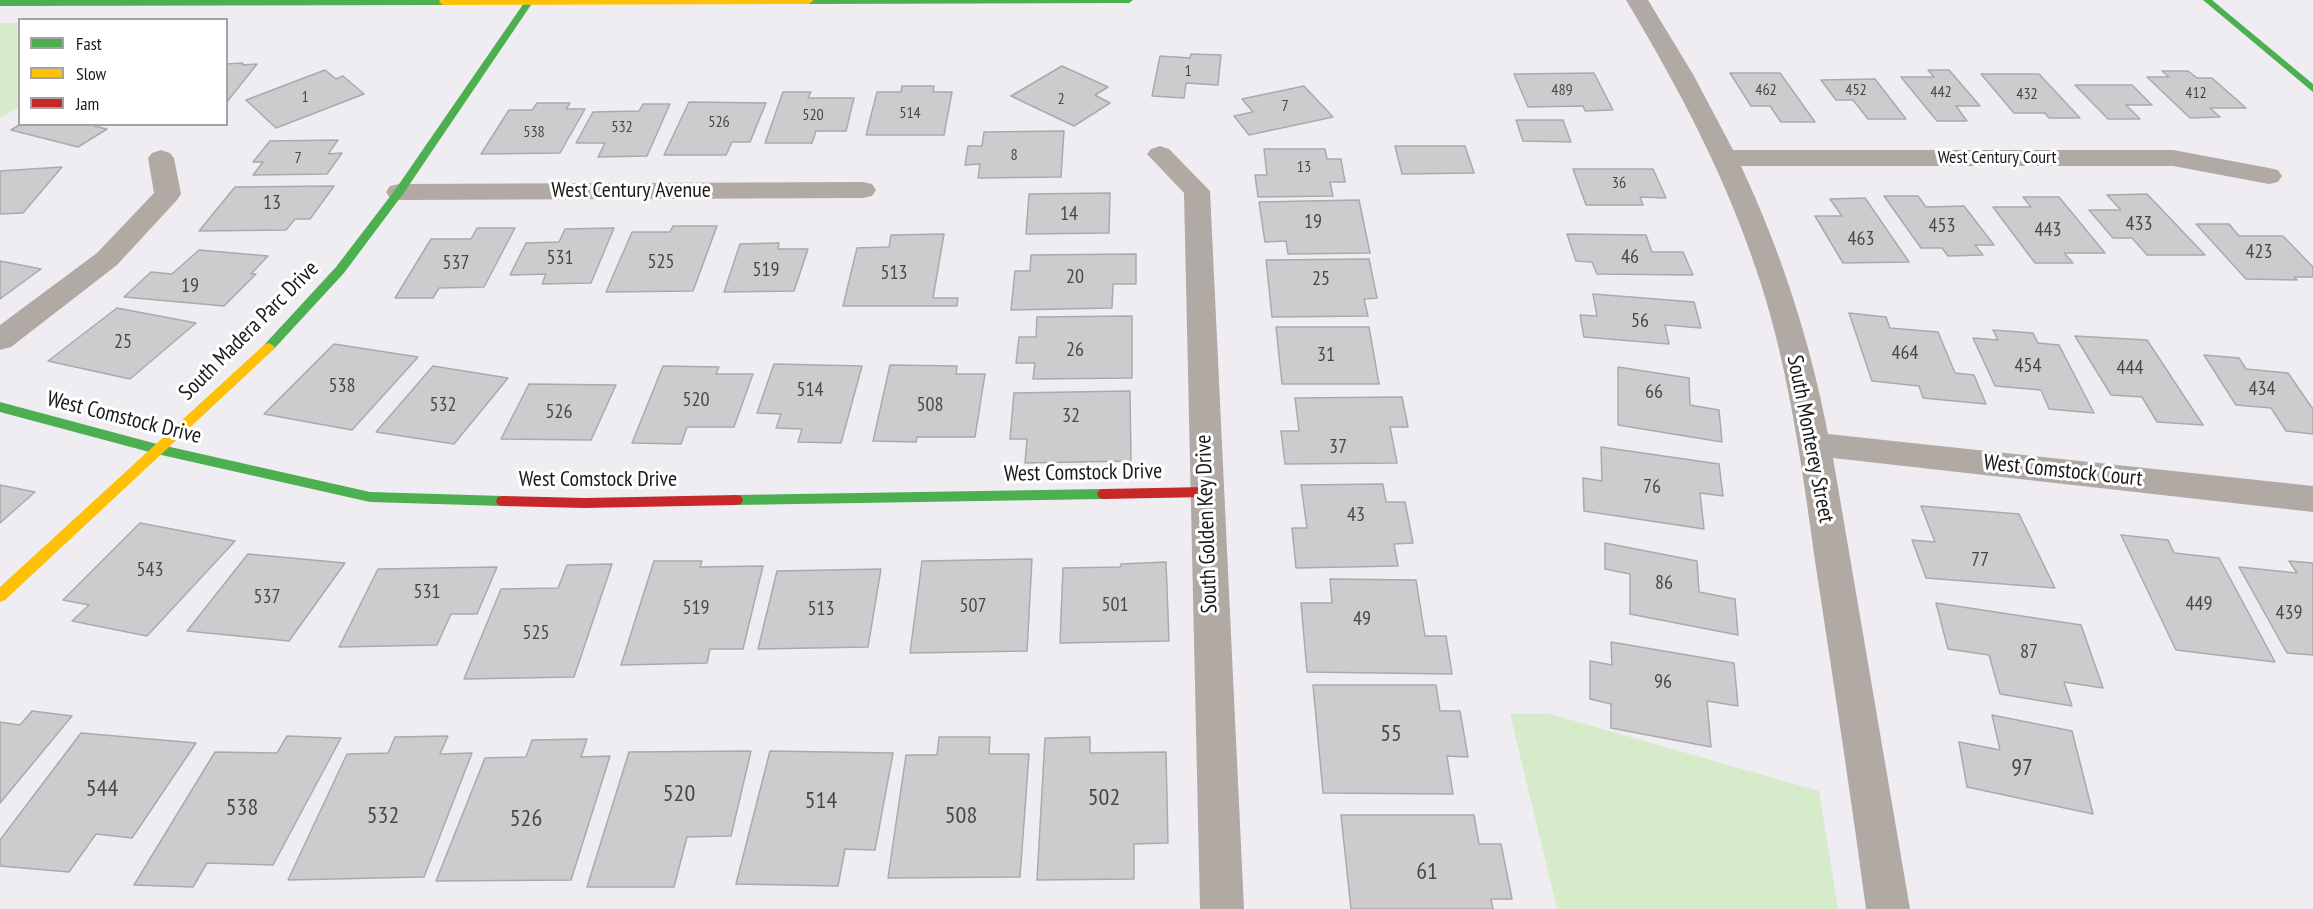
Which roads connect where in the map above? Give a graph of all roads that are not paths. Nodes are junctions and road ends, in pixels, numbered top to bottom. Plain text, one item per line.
1 (1129, 0) edge
2 (1637, 0) edge
3 (2207, 0) edge
4 (529, 2) junction
5 (0, 3) edge
6 (2313, 89) edge
7 (1160, 154) dead end
8 (161, 158) dead end
9 (1724, 158) junction
10 (2269, 176) dead end
11 (863, 190) dead end
12 (399, 192) junction
13 (0, 340) edge
14 (0, 407) edge
15 (1814, 444) junction
16 (157, 449) junction
17 (1206, 492) junction
18 (2313, 499) edge
19 (0, 596) edge
20 (1222, 909) edge
21 (1888, 909) edge

1 - 4 street
2 - 9 street, South Monterey Street
3 - 6 street
4 - 5 street
4 - 12 street, South Madera Parc Drive
7 - 17 street, South Golden Key Drive
8 - 13 street
9 - 10 street, West Century Court
9 - 15 street, South Monterey Street
11 - 12 street, West Century Avenue
12 - 16 street, South Madera Parc Drive
14 - 16 street, West Comstock Drive
15 - 18 street, West Comstock Court
15 - 21 street, South Monterey Street
16 - 17 street, West Comstock Drive
16 - 19 street, South Madera Parc Drive
17 - 20 street, South Golden Key Drive

